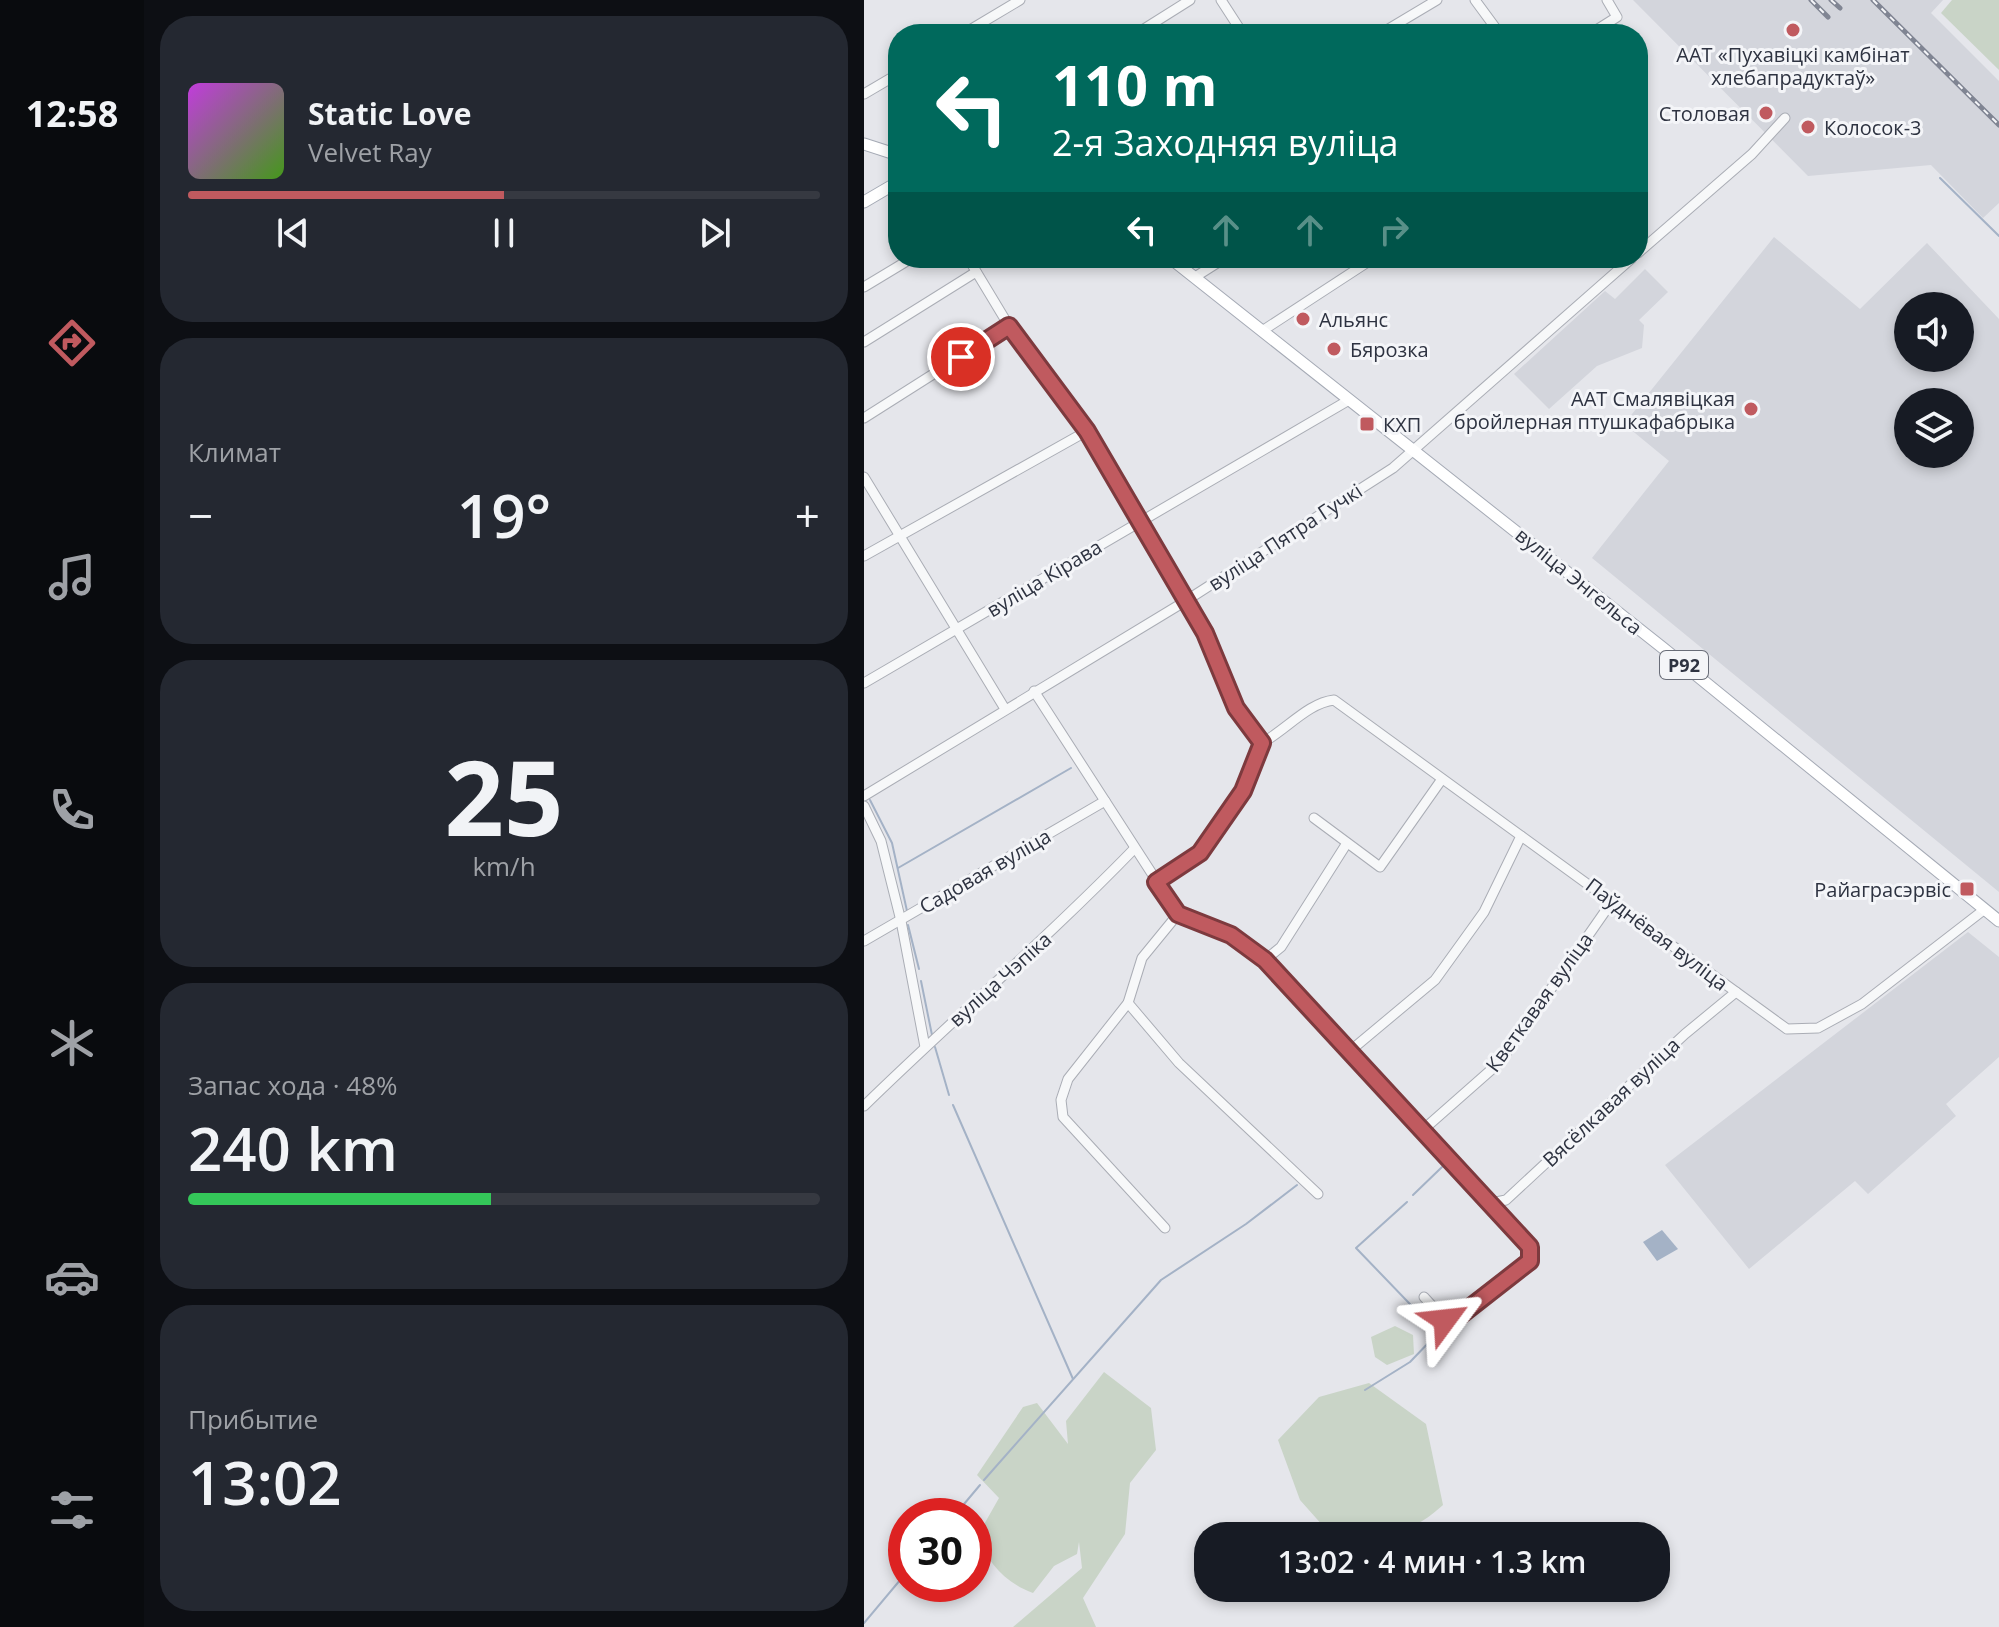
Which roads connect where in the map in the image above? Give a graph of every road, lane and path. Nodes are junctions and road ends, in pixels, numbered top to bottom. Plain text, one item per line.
1 (1020, 0) edge
2 (1190, 0) edge
3 (1221, 0) edge
4 (1437, 0) edge
5 (1475, 0) edge
6 (1607, 0) edge
7 (980, 24) edge
8 (1152, 24) edge
9 (1237, 24) edge
10 (1397, 24) edge
11 (1493, 24) edge
12 (1606, 24) edge
13 (888, 80) edge
14 (864, 94) edge
15 (1785, 118) dead end
16 (864, 144) edge
17 (888, 152) edge
18 (888, 188) edge
19 (864, 202) edge
20 (1648, 244) edge
21 (895, 268) edge
22 (974, 268) edge
23 (1183, 268) edge
24 (1209, 268) edge
25 (1359, 268) edge
26 (1621, 268) edge
27 (976, 272) junction
28 (1195, 277) junction
29 (864, 287) edge
30 (1009, 326) junction
31 (1262, 331) junction
32 (864, 342) edge
33 (1349, 400) junction
34 (864, 418) edge
35 (1087, 431) junction
36 (1415, 452) junction
37 (864, 477) edge
38 (1137, 521) junction
39 (899, 536) junction
40 (864, 556) edge
41 (1184, 602) junction
42 (956, 631) junction
43 (864, 683) edge
44 (1034, 691) junction
45 (1005, 709) junction
46 (1262, 743) junction
47 (1442, 779) junction
48 (864, 796) edge
49 (1105, 801) junction
50 (864, 806) edge
51 (1314, 818) dead end
52 (1521, 836) junction
53 (1347, 843) junction
54 (1134, 849) junction
55 (1156, 882) junction
56 (1613, 900) junction
57 (1985, 909) junction
58 (1178, 914) junction
59 (901, 921) junction
60 (1999, 921) edge
61 (864, 941) edge
62 (1265, 960) junction
63 (1736, 992) junction
64 (1128, 1003) junction
65 (925, 1047) junction
66 (1350, 1051) junction
67 (864, 1106) edge
68 (1424, 1129) junction
69 (1318, 1194) dead end
70 (1484, 1195) junction
71 (1165, 1228) dead end
72 (1424, 1297) dead end

1 - 7 street
2 - 8 street
3 - 9 street
4 - 10 street
5 - 11 street
6 - 12 street
13 - 14 street
15 - 20 street
16 - 17 main road
18 - 19 main road
21 - 29 street
22 - 27 street
23 - 28 main road, вуліца Энгельса / Р92
24 - 28 street
25 - 31 street
26 - 36 street, вуліца Пятра Гучкі
27 - 30 street
27 - 32 street
28 - 31 main road, вуліца Энгельса / Р92
30 - 34 street
30 - 35 street
31 - 33 main road, вуліца Энгельса / Р92
33 - 36 main road, вуліца Энгельса / Р92
33 - 38 street, вуліца Кірава
35 - 38 street
35 - 39 street
36 - 41 street, вуліца Пятра Гучкі
36 - 57 main road, вуліца Энгельса / Р92
37 - 39 street
38 - 41 street
38 - 42 street, вуліца Кірава
39 - 40 street
39 - 42 street
41 - 44 street, вуліца Пятра Гучкі
41 - 46 street
42 - 43 street, вуліца Кірава
42 - 45 street
44 - 45 street, вуліца Пятра Гучкі
44 - 49 street
45 - 48 street, вуліца Пятра Гучкі
46 - 47 street, Паўднёвая вуліца
46 - 55 street
47 - 52 street, Паўднёвая вуліца
47 - 53 street
49 - 54 street
49 - 59 street, Садовая вуліца
50 - 59 street
51 - 53 street
52 - 56 street, Паўднёвая вуліца
52 - 66 street
53 - 62 street
54 - 55 street
54 - 65 street, вуліца Чэпіка
55 - 58 street
56 - 63 street, Паўднёвая вуліца
56 - 68 street, Кветкавая вуліца
57 - 60 main road, Р92
57 - 63 street, Паўднёвая вуліца
58 - 62 street
58 - 64 street
59 - 61 street, Садовая вуліца
59 - 65 street
62 - 66 street
63 - 70 street, Вясёлкавая вуліца
64 - 69 street
64 - 71 street
65 - 67 street, вуліца Чэпіка
66 - 68 street
68 - 70 street
70 - 72 street

